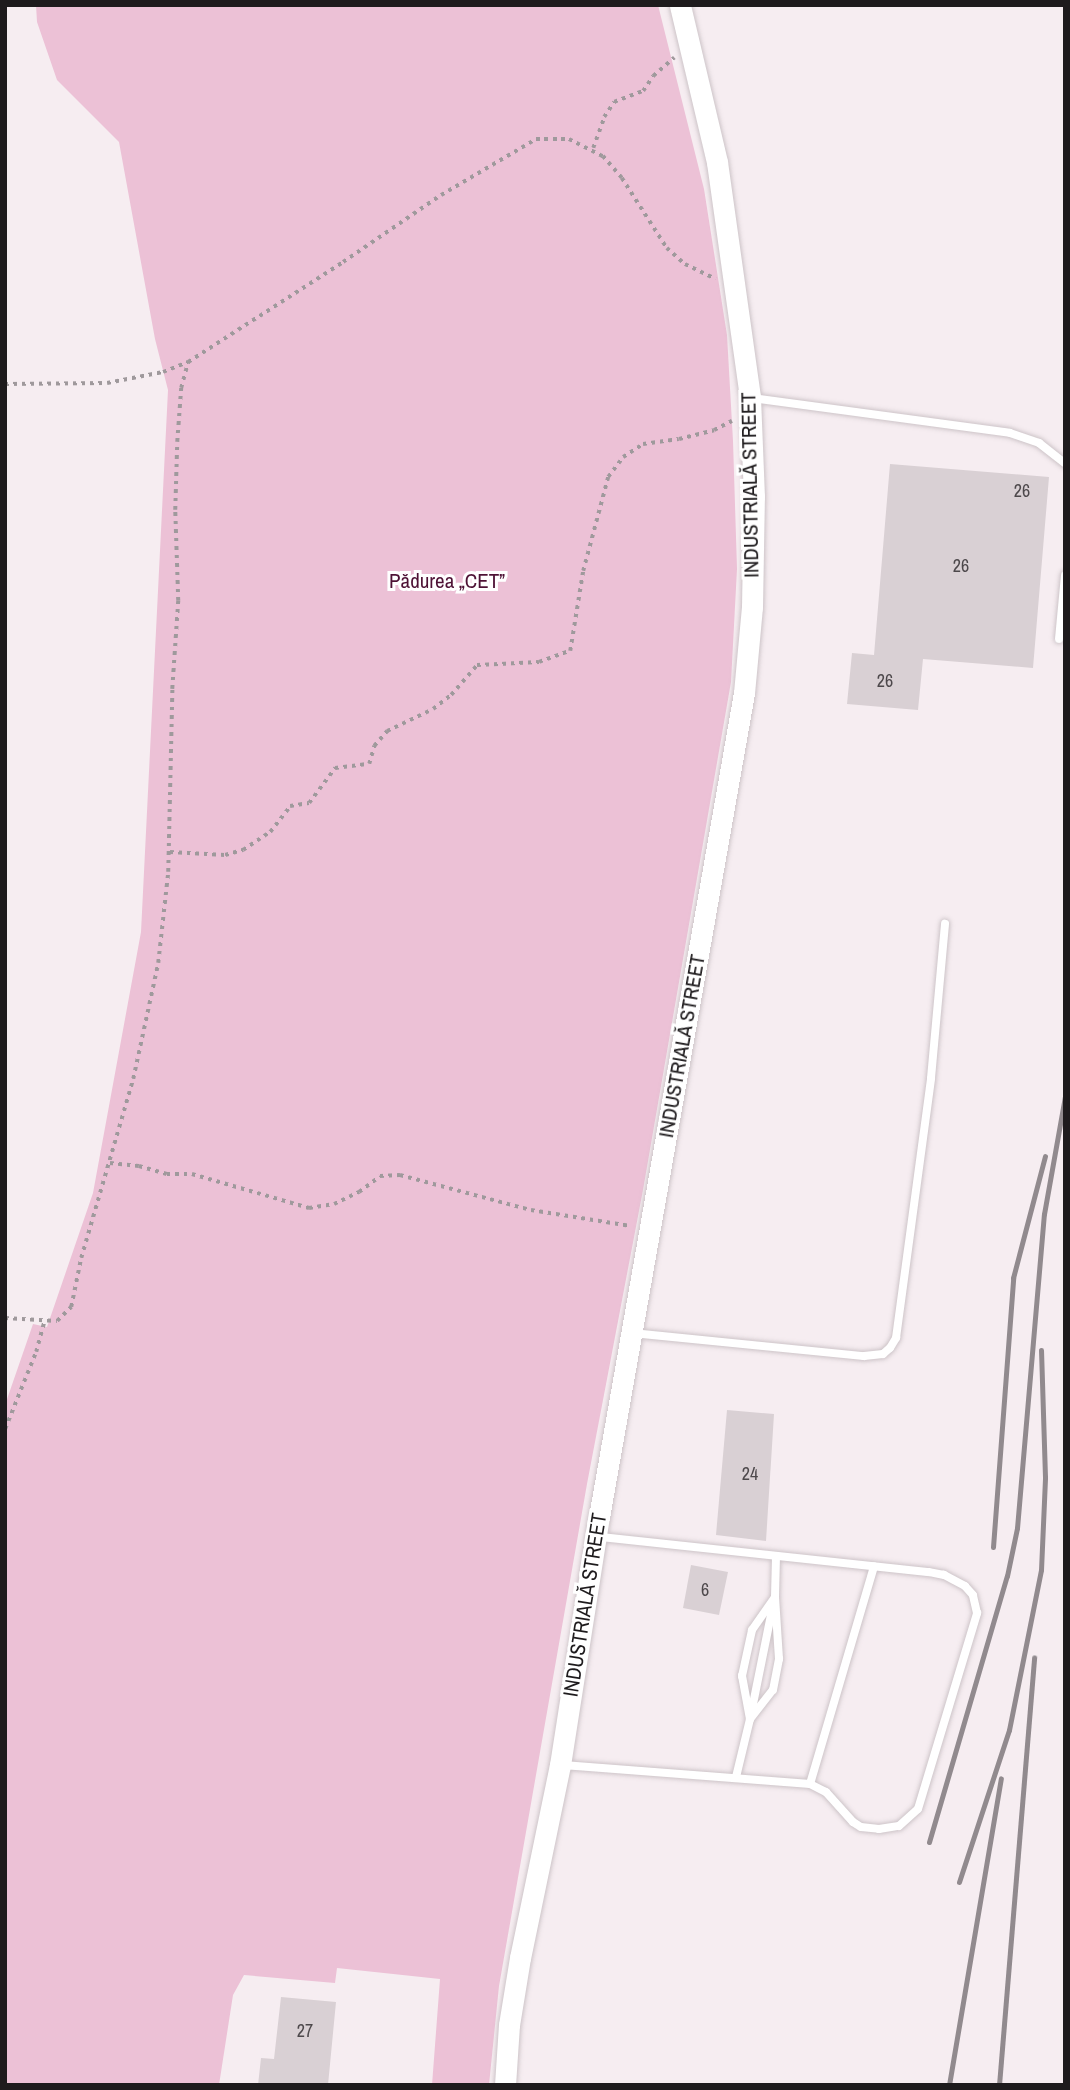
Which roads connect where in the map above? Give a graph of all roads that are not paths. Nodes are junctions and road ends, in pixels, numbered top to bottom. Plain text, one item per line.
1 (680, 5) edge
2 (750, 405) junction
3 (1065, 463) edge
4 (1065, 575) edge
5 (1059, 639) dead end
6 (945, 924) dead end
7 (632, 1333) junction
8 (596, 1536) junction
9 (776, 1556) junction
10 (874, 1566) junction
11 (775, 1597) junction
12 (750, 1719) junction
13 (560, 1765) junction
14 (736, 1777) junction
15 (810, 1784) junction
16 (505, 2085) edge

1 - 2 street, INDUSTRIALĂ STREET
2 - 3 lane
2 - 7 street, INDUSTRIALĂ STREET
4 - 5 lane
6 - 7 lane
7 - 8 street, INDUSTRIALĂ STREET
8 - 9 lane
8 - 13 street, INDUSTRIALĂ STREET
9 - 10 lane
9 - 11 lane
10 - 15 lane
10 - 15 lane
11 - 12 lane
11 - 12 lane
11 - 12 lane
12 - 14 lane
13 - 14 lane
13 - 16 street, INDUSTRIALĂ STREET
14 - 15 lane

